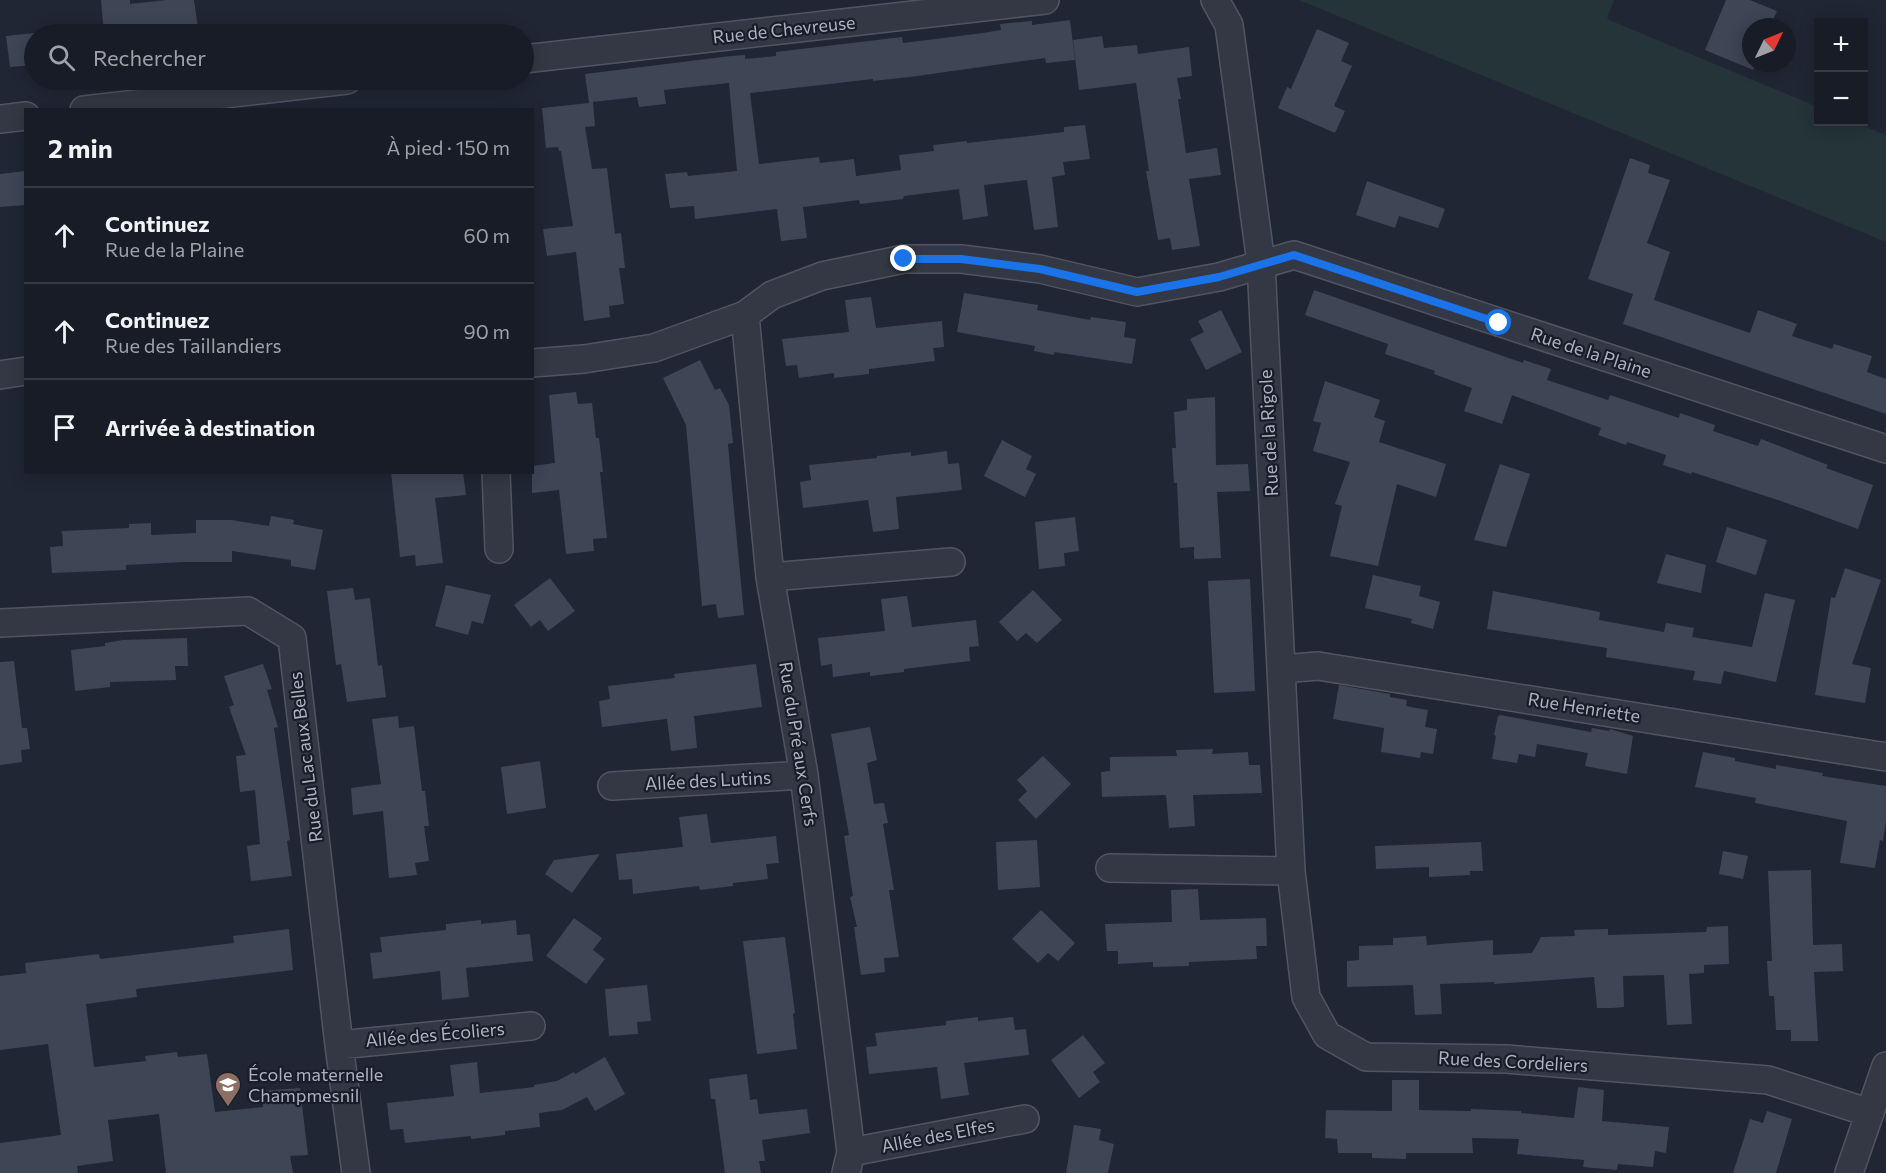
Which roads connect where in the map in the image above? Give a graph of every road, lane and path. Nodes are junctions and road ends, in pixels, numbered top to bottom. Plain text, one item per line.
1 (1045, 0) edge
2 (1215, 0) edge
3 (534, 58) edge
4 (259, 90) edge
5 (102, 108) edge
6 (24, 116) edge
7 (0, 119) edge
8 (1261, 264) junction
9 (745, 315) junction
10 (534, 363) edge
11 (24, 371) edge
12 (0, 375) edge
13 (1886, 449) edge
14 (496, 474) edge
15 (499, 549) dead end
16 (951, 562) dead end
17 (770, 577) junction
18 (0, 623) edge
19 (1281, 669) junction
20 (1886, 757) edge
21 (804, 775) junction
22 (612, 786) dead end
23 (1110, 868) dead end
24 (1291, 871) junction
25 (531, 1026) dead end
26 (339, 1045) junction
27 (1886, 1066) edge
28 (1870, 1113) junction
29 (1025, 1119) dead end
30 (849, 1163) edge
31 (357, 1173) edge
32 (1849, 1173) edge

1 - 3 street, Rue de Chevreuse
2 - 8 street, Rue de la Rigole
4 - 5 street
6 - 7 street
8 - 9 street, Rue de la Plaine
8 - 13 street, Rue de la Plaine
8 - 19 street, Rue de la Rigole
9 - 10 street, Rue de la Plaine
9 - 17 street, Rue du Pré aux Cerfs
11 - 12 street
14 - 15 street
16 - 17 street
17 - 21 street, Rue du Pré aux Cerfs
18 - 26 street, Rue du Lac aux Belles
19 - 20 street, Rue Henriette
19 - 24 street, Rue de la Rigole
21 - 22 street, Allée des Lutins
21 - 30 street, Rue du Pré aux Cerfs
23 - 24 street
24 - 28 street, Rue des Cordeliers
25 - 26 street, Allée des Écoliers
26 - 31 street, Rue du Lac aux Belles
27 - 28 street
28 - 32 street
29 - 30 street, Allée des Elfes

